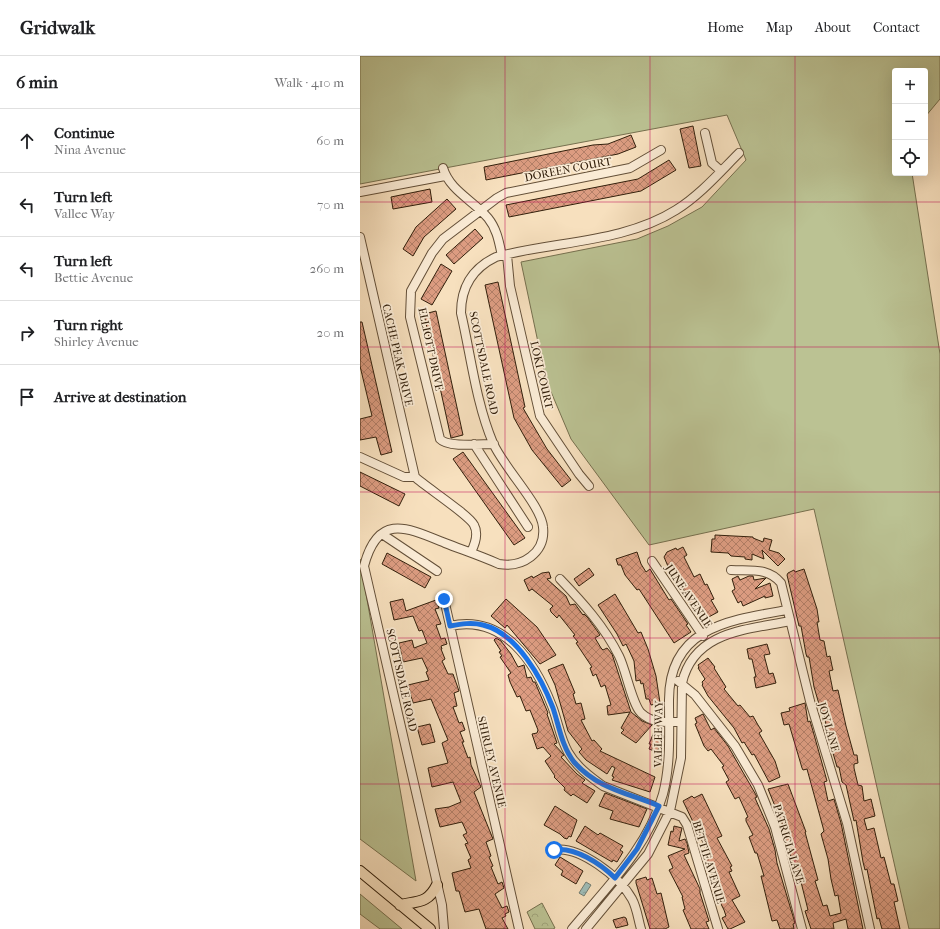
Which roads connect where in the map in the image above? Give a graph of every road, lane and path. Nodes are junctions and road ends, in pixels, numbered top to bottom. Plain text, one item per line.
1 (705, 133) dead end
2 (661, 150) dead end
3 (739, 153) dead end
4 (443, 168) dead end
5 (721, 171) junction
6 (445, 176) junction
7 (360, 192) edge
8 (481, 211) junction
9 (360, 237) edge
10 (505, 255) junction
11 (474, 444) junction
12 (494, 444) junction
13 (360, 457) edge
14 (414, 477) junction
15 (589, 486) dead end
16 (528, 527) dead end
17 (382, 534) junction
18 (471, 552) junction
19 (652, 561) dead end
20 (731, 570) dead end
21 (436, 571) dead end
22 (560, 579) dead end
23 (444, 599) dead end
24 (787, 610) junction
25 (790, 621) junction
26 (450, 626) junction
27 (701, 633) junction
28 (708, 643) junction
29 (672, 677) junction
30 (682, 683) junction
31 (669, 722) junction
32 (681, 722) junction
33 (659, 806) junction
34 (670, 811) junction
35 (554, 850) dead end
36 (360, 871) edge
37 (615, 878) junction
38 (437, 885) junction
39 (622, 886) junction
40 (400, 905) junction
41 (430, 929) edge
42 (444, 929) edge
43 (519, 929) edge
44 (572, 929) edge
45 (586, 929) edge
46 (641, 929) edge
47 (718, 929) edge
48 (802, 929) edge
49 (870, 929) edge

1 - 5 street
2 - 8 street, DOREEN COURT
3 - 5 street, SCOTTSDALE ROAD
4 - 6 street
5 - 10 street, SCOTTSDALE ROAD
6 - 7 street
6 - 8 street, LOKI COURT
8 - 10 street, LOKI COURT
8 - 11 street, ELLIOTT DRIVE
9 - 14 street, CACHE PEAK DRIVE
10 - 12 street, SCOTTSDALE ROAD
10 - 15 street, LOKI COURT
11 - 12 street, ELLIOTT DRIVE
11 - 16 street
12 - 18 street, SCOTTSDALE ROAD
13 - 14 street
14 - 18 street
17 - 18 street, SCOTTSDALE ROAD
17 - 21 street
17 - 38 street, SCOTTSDALE ROAD
19 - 27 street, JUNE AVENUE
20 - 24 street, JOY LANE
22 - 31 street
23 - 26 street, SHIRLEY AVENUE
24 - 25 street, JOY LANE
24 - 27 street, VALLEE WAY
25 - 28 street, VALLEE WAY
25 - 49 street, JOY LANE
26 - 33 street, BETTIE AVENUE
26 - 43 street, SHIRLEY AVENUE
27 - 28 street, JUNE AVENUE
27 - 29 street, VALLEE WAY
28 - 30 street, VALLEE WAY
29 - 30 street, PATRICIA LANE
29 - 31 street, VALLEE WAY
30 - 32 street, VALLEE WAY
30 - 48 street, PATRICIA LANE
31 - 32 street
31 - 33 street, VALLEE WAY
32 - 34 street, VALLEE WAY
33 - 34 street, BETTIE AVENUE
33 - 37 street, VALLEE WAY
34 - 39 street, VALLEE WAY
34 - 47 street, BETTIE AVENUE
35 - 37 street
36 - 40 main road
37 - 39 street
37 - 44 street, VALLEE WAY
38 - 40 main road
38 - 42 street, SCOTTSDALE ROAD
39 - 45 street, VALLEE WAY
39 - 46 street
40 - 41 main road

